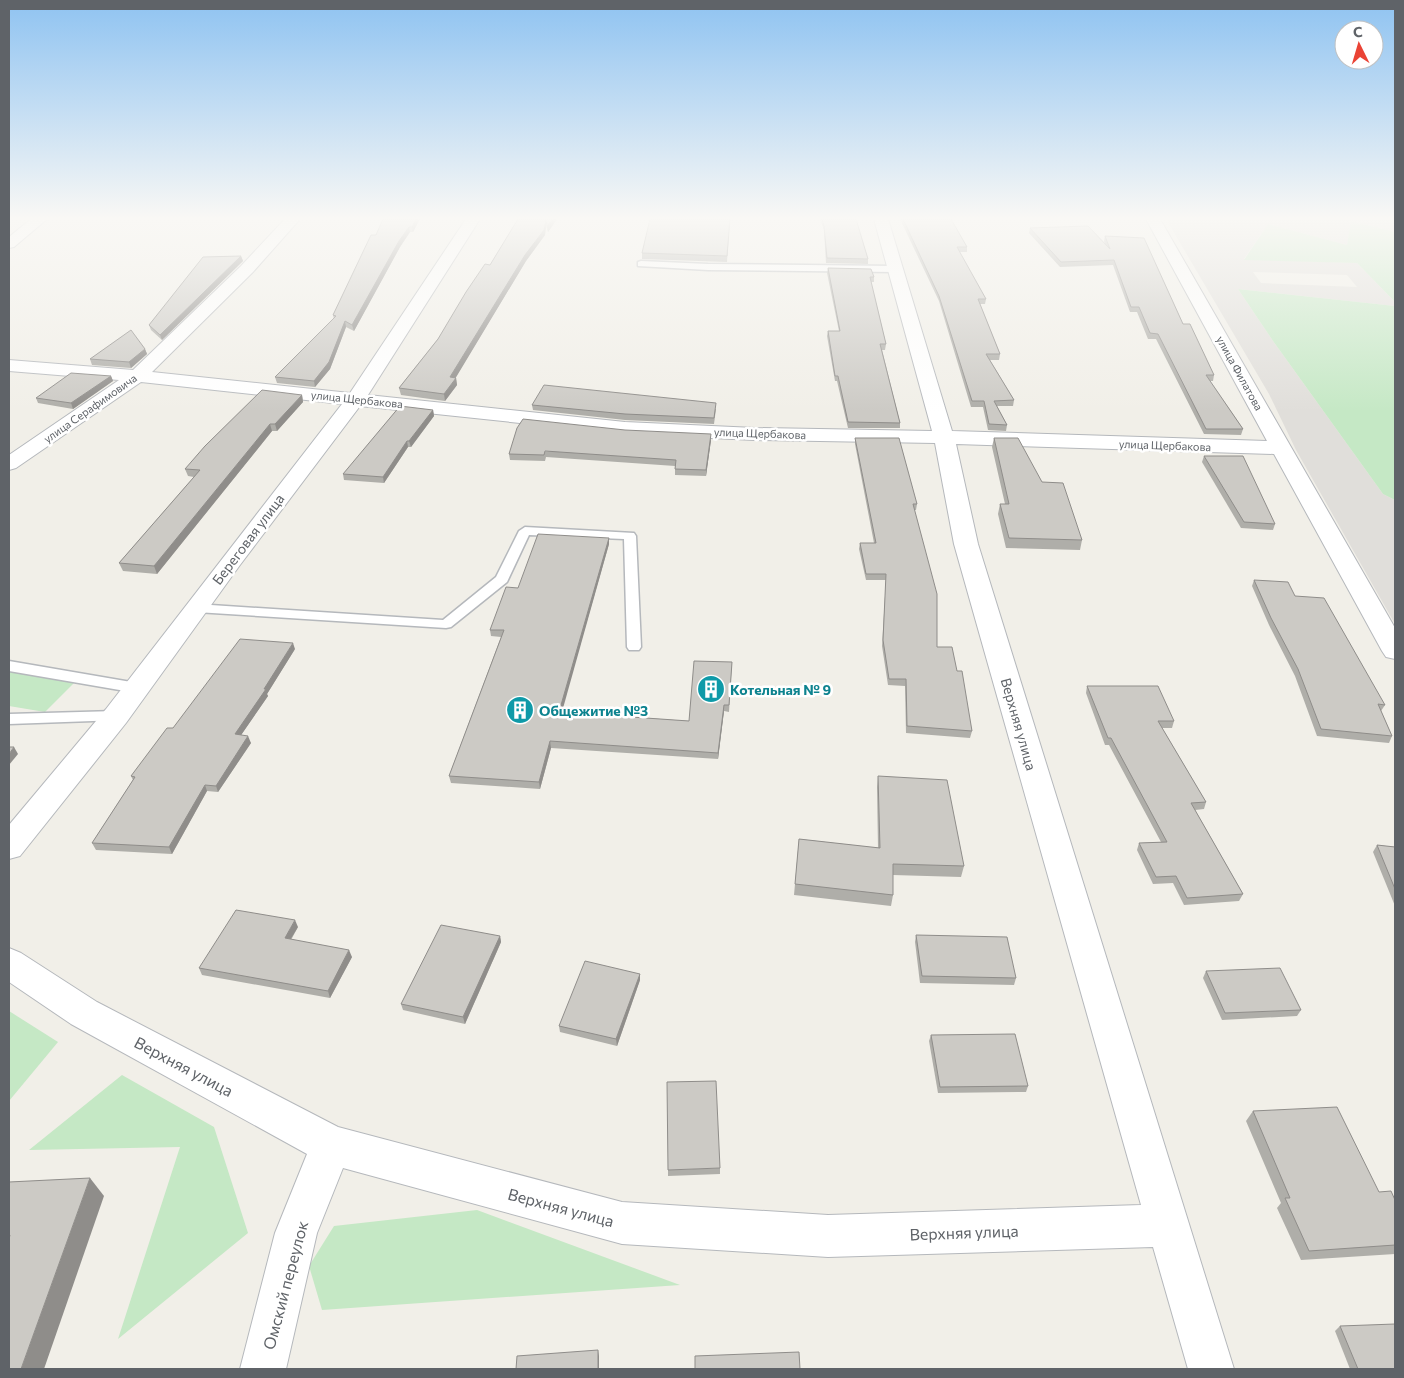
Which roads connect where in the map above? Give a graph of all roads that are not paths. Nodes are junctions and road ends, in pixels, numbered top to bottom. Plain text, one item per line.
1 (232, 283) edge
2 (431, 283) edge
3 (899, 283) edge
4 (1189, 283) edge
5 (9, 365) edge
6 (137, 376) junction
7 (356, 398) junction
8 (944, 437) junction
9 (1282, 448) junction
10 (9, 464) edge
11 (196, 608) junction
12 (634, 647) dead end
13 (1395, 651) edge
14 (9, 666) edge
15 (137, 688) junction
16 (116, 716) junction
17 (9, 719) edge
18 (9, 847) edge
19 (9, 963) edge
20 (331, 1145) junction
21 (1168, 1225) junction
22 (263, 1369) edge
23 (1212, 1369) edge

1 - 6 street, улица Серафимовича
2 - 7 street, Береговая улица
3 - 8 street, Верхняя улица
4 - 9 street, улица Филатова
5 - 6 street, улица Щербакова
6 - 7 street, улица Щербакова
6 - 10 street, улица Серафимовича
7 - 8 street, улица Щербакова
7 - 11 street, Береговая улица
8 - 9 street, улица Щербакова
8 - 21 street, Верхняя улица
9 - 13 street
11 - 12 lane
11 - 15 street, Береговая улица
14 - 15 lane
15 - 16 street, Береговая улица
16 - 17 lane
16 - 18 street, Береговая улица
19 - 20 street, Верхняя улица
20 - 21 street, Верхняя улица
20 - 22 street, Омский переулок
21 - 23 street, Верхняя улица

